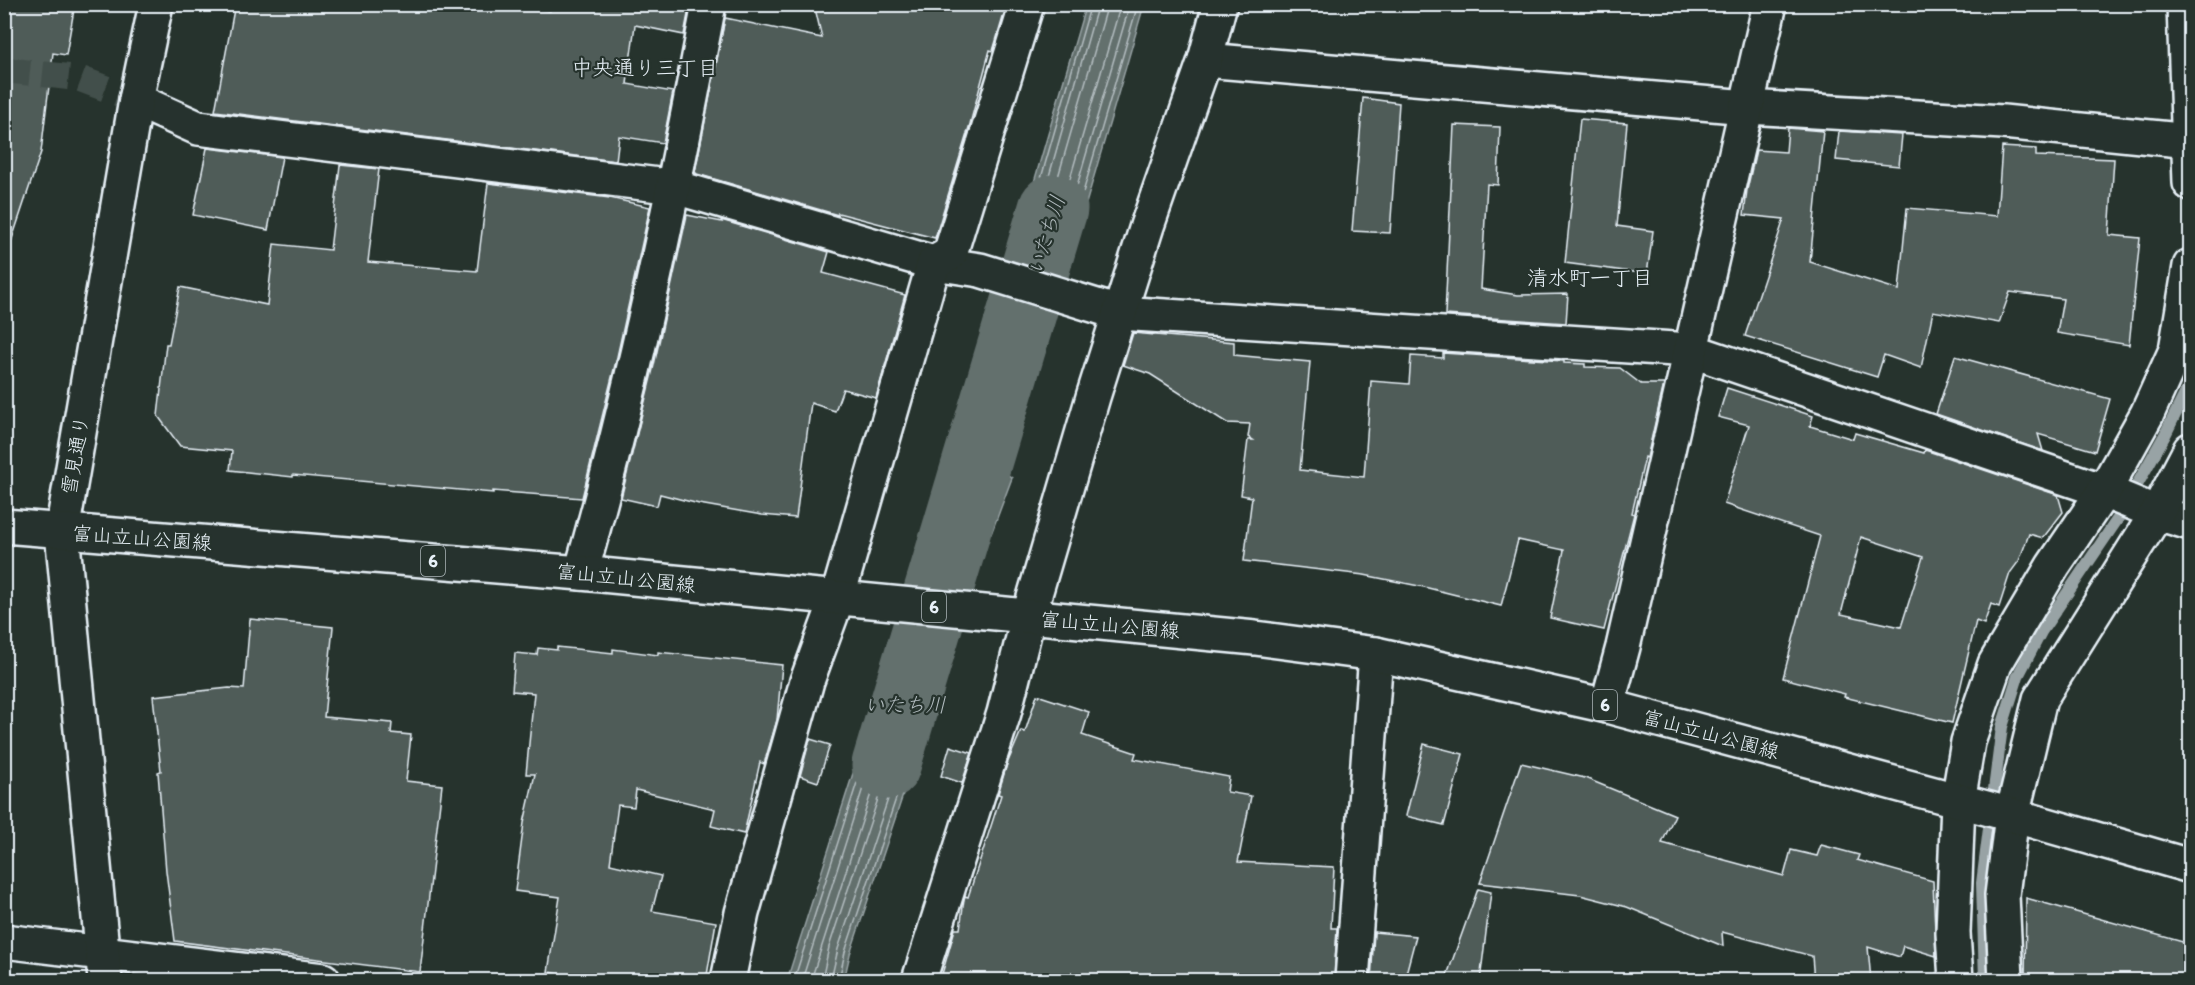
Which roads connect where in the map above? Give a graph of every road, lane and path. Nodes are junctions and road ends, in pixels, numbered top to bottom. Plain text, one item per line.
1 (156, 4) edge
2 (709, 4) edge
3 (1027, 4) edge
4 (1220, 4) edge
5 (1770, 4) edge
6 (2184, 4) edge
7 (1205, 60) junction
8 (136, 100) junction
9 (1747, 107) junction
10 (2189, 141) edge
11 (2190, 183) edge
12 (675, 187) junction
13 (934, 263) junction
14 (2190, 266) edge
15 (1110, 311) junction
16 (1690, 350) junction
17 (2183, 351) edge
18 (2190, 450) edge
19 (2104, 491) junction
20 (2157, 513) junction
21 (2190, 523) edge
22 (4, 526) edge
23 (62, 532) junction
24 (581, 573) junction
25 (849, 599) junction
26 (1017, 616) junction
27 (1376, 654) junction
28 (1607, 706) junction
29 (1959, 801) junction
30 (2012, 815) junction
31 (2190, 866) edge
32 (4, 941) edge
33 (104, 967) edge
34 (323, 981) edge
35 (728, 981) edge
36 (920, 981) edge
37 (1352, 981) edge
38 (1956, 981) edge
39 (2006, 981) edge

1 - 8 street, 雪見通り
2 - 12 street
3 - 13 street
4 - 7 street
5 - 9 street
6 - 10 street
7 - 9 street
7 - 15 street
8 - 12 street
8 - 23 street, 雪見通り
9 - 10 street
9 - 16 street
10 - 11 street
12 - 13 street
12 - 24 street
13 - 15 street
13 - 25 street
14 - 17 street
15 - 16 street
15 - 26 street
16 - 19 street
16 - 28 street
17 - 19 street
18 - 20 street
19 - 20 street
19 - 29 street
20 - 21 street
20 - 30 street
22 - 23 street, 富山立山公園線 / 6
23 - 24 street, 富山立山公園線 / 6
23 - 33 street, 雪見通り
24 - 25 street, 富山立山公園線 / 6
25 - 26 street, 富山立山公園線 / 6
25 - 35 street
26 - 27 street, 富山立山公園線 / 6
26 - 36 street
27 - 28 street, 富山立山公園線 / 6
27 - 37 street
28 - 29 street, 富山立山公園線 / 6
29 - 30 street, 富山立山公園線 / 6
29 - 38 street
30 - 31 street, 富山立山公園線 / 6
30 - 39 street
32 - 33 street
33 - 34 street

